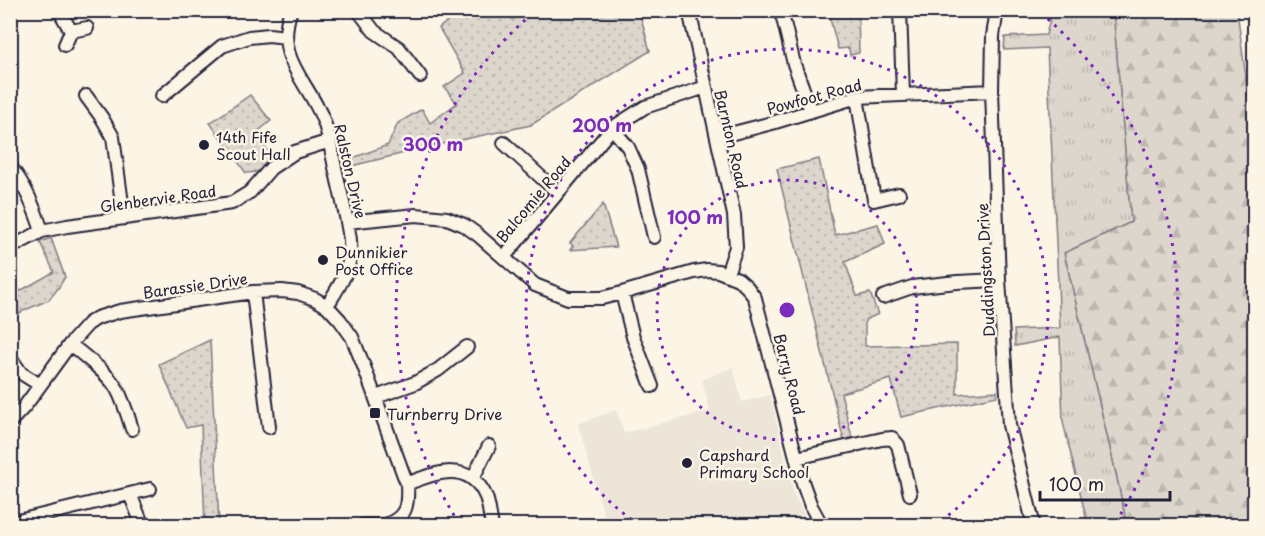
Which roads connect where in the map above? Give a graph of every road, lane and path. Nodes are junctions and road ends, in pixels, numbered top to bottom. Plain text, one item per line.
1 (59, 10) edge
2 (291, 10) edge
3 (358, 10) edge
4 (689, 10) edge
5 (781, 10) edge
6 (900, 10) edge
7 (997, 10) edge
8 (87, 28) dead end
9 (71, 31) junction
10 (286, 37) junction
11 (65, 45) dead end
12 (420, 76) dead end
13 (706, 87) junction
14 (992, 91) junction
15 (903, 94) junction
16 (86, 96) dead end
17 (162, 96) dead end
18 (857, 97) junction
19 (811, 111) junction
20 (612, 128) junction
21 (718, 137) junction
22 (330, 141) junction
23 (504, 143) dead end
24 (10, 166) edge
25 (557, 192) junction
26 (899, 194) dead end
27 (124, 218) junction
28 (347, 222) junction
29 (42, 231) junction
30 (654, 237) dead end
31 (10, 248) edge
32 (504, 257) junction
33 (727, 274) junction
34 (999, 280) junction
35 (253, 292) junction
36 (622, 293) junction
37 (883, 297) dead end
38 (327, 306) junction
39 (70, 344) junction
40 (467, 347) dead end
41 (10, 357) edge
42 (40, 385) junction
43 (652, 386) dead end
44 (376, 397) junction
45 (10, 422) edge
46 (269, 427) dead end
47 (132, 429) dead end
48 (489, 446) dead end
49 (796, 458) junction
50 (473, 478) junction
51 (407, 484) junction
52 (150, 489) dead end
53 (130, 494) junction
54 (910, 494) dead end
55 (10, 524) edge
56 (142, 525) edge
57 (362, 525) edge
58 (492, 525) edge
59 (822, 525) edge
60 (1034, 525) edge

1 - 9 street
2 - 10 street, Ralston Drive
3 - 12 street
4 - 13 street, Barnton Road
5 - 19 street
6 - 15 street
7 - 14 street, Duddingston Drive
8 - 9 street
9 - 11 street
10 - 17 street
10 - 22 street, Ralston Drive
13 - 20 street, Balcomie Road
13 - 21 street, Barnton Road
14 - 15 street, Powfoot Road
14 - 34 street, Duddingston Drive
15 - 18 street, Powfoot Road
16 - 27 street
18 - 19 street, Powfoot Road
18 - 26 street
19 - 21 street, Powfoot Road
20 - 25 street, Balcomie Road
20 - 30 street
21 - 33 street, Barnton Road
22 - 27 street, Glenbervie Road
22 - 28 street, Ralston Drive
23 - 25 street
24 - 29 street
25 - 32 street, Balcomie Road
27 - 29 street, Glenbervie Road
28 - 32 street
28 - 38 street, Ralston Drive
29 - 31 street, Glenbervie Road
32 - 36 street
33 - 36 street
33 - 49 street, Barry Road
34 - 37 street
34 - 60 street, Duddingston Drive
35 - 38 street, Barassie Drive
35 - 39 street, Barassie Drive
35 - 46 street
36 - 43 street
38 - 44 street, Barassie Drive
39 - 42 street, Barassie Drive
39 - 47 street
40 - 44 street
41 - 42 street
42 - 45 street, Barassie Drive
44 - 51 street
48 - 50 street
49 - 54 street
49 - 59 street, Barry Road
50 - 51 street
50 - 58 street
51 - 57 street
52 - 53 street
53 - 55 street
53 - 56 street

